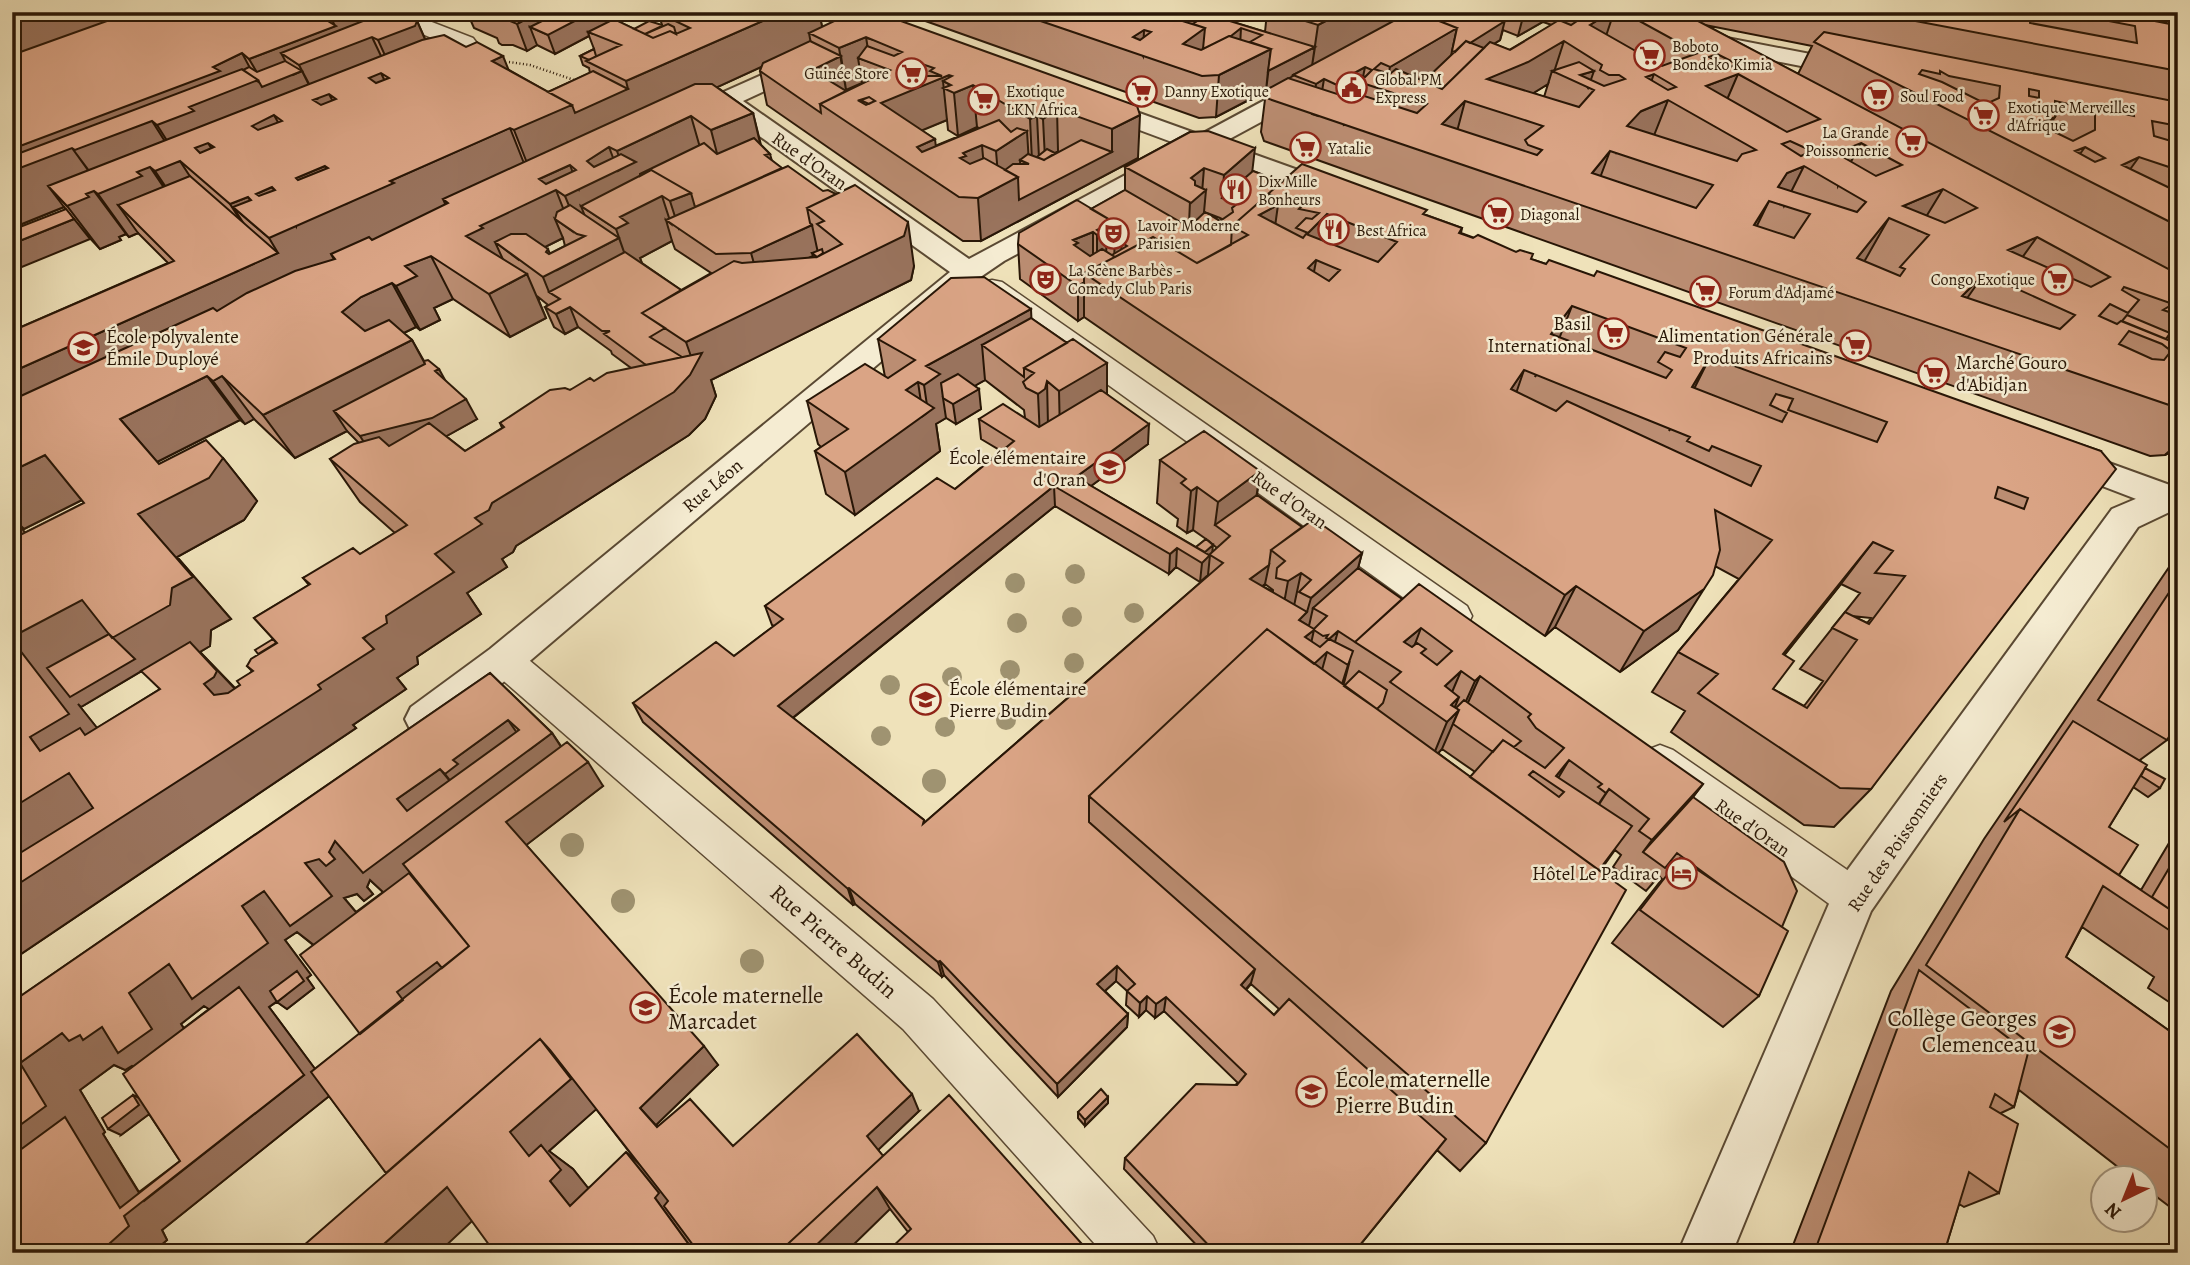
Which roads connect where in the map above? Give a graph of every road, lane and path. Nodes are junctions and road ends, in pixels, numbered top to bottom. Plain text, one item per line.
1 (387, 12) edge
2 (840, 12) edge
3 (879, 27) junction
4 (921, 41) edge
5 (470, 55) junction
6 (1332, 73) edge
7 (1738, 73) edge
8 (1885, 76) edge
9 (580, 82) edge
10 (413, 84) edge
11 (1061, 93) edge
12 (726, 100) junction
13 (664, 128) edge
14 (1200, 144) junction
15 (1369, 206) edge
16 (969, 272) junction
17 (2039, 450) edge
18 (2175, 497) edge
19 (1479, 633) edge
20 (504, 660) junction
21 (400, 737) edge
22 (1639, 746) edge
23 (1854, 898) junction
24 (1136, 1253) edge
25 (1704, 1253) edge

1 - 5 street
2 - 3 street
3 - 4 street
3 - 12 street
5 - 9 path
5 - 10 street
6 - 14 street, Rue Léon
7 - 8 street
11 - 14 street
12 - 13 street
12 - 16 street, Rue d'Oran
14 - 15 street
14 - 16 street, Rue Léon
16 - 19 street, Rue d'Oran
16 - 20 street, Rue Léon
17 - 18 street
18 - 23 street, Rue des Poissonniers
20 - 21 street, Rue Léon
20 - 24 street, Rue Pierre Budin
22 - 23 street, Rue d'Oran
23 - 25 street, Rue des Poissonniers

